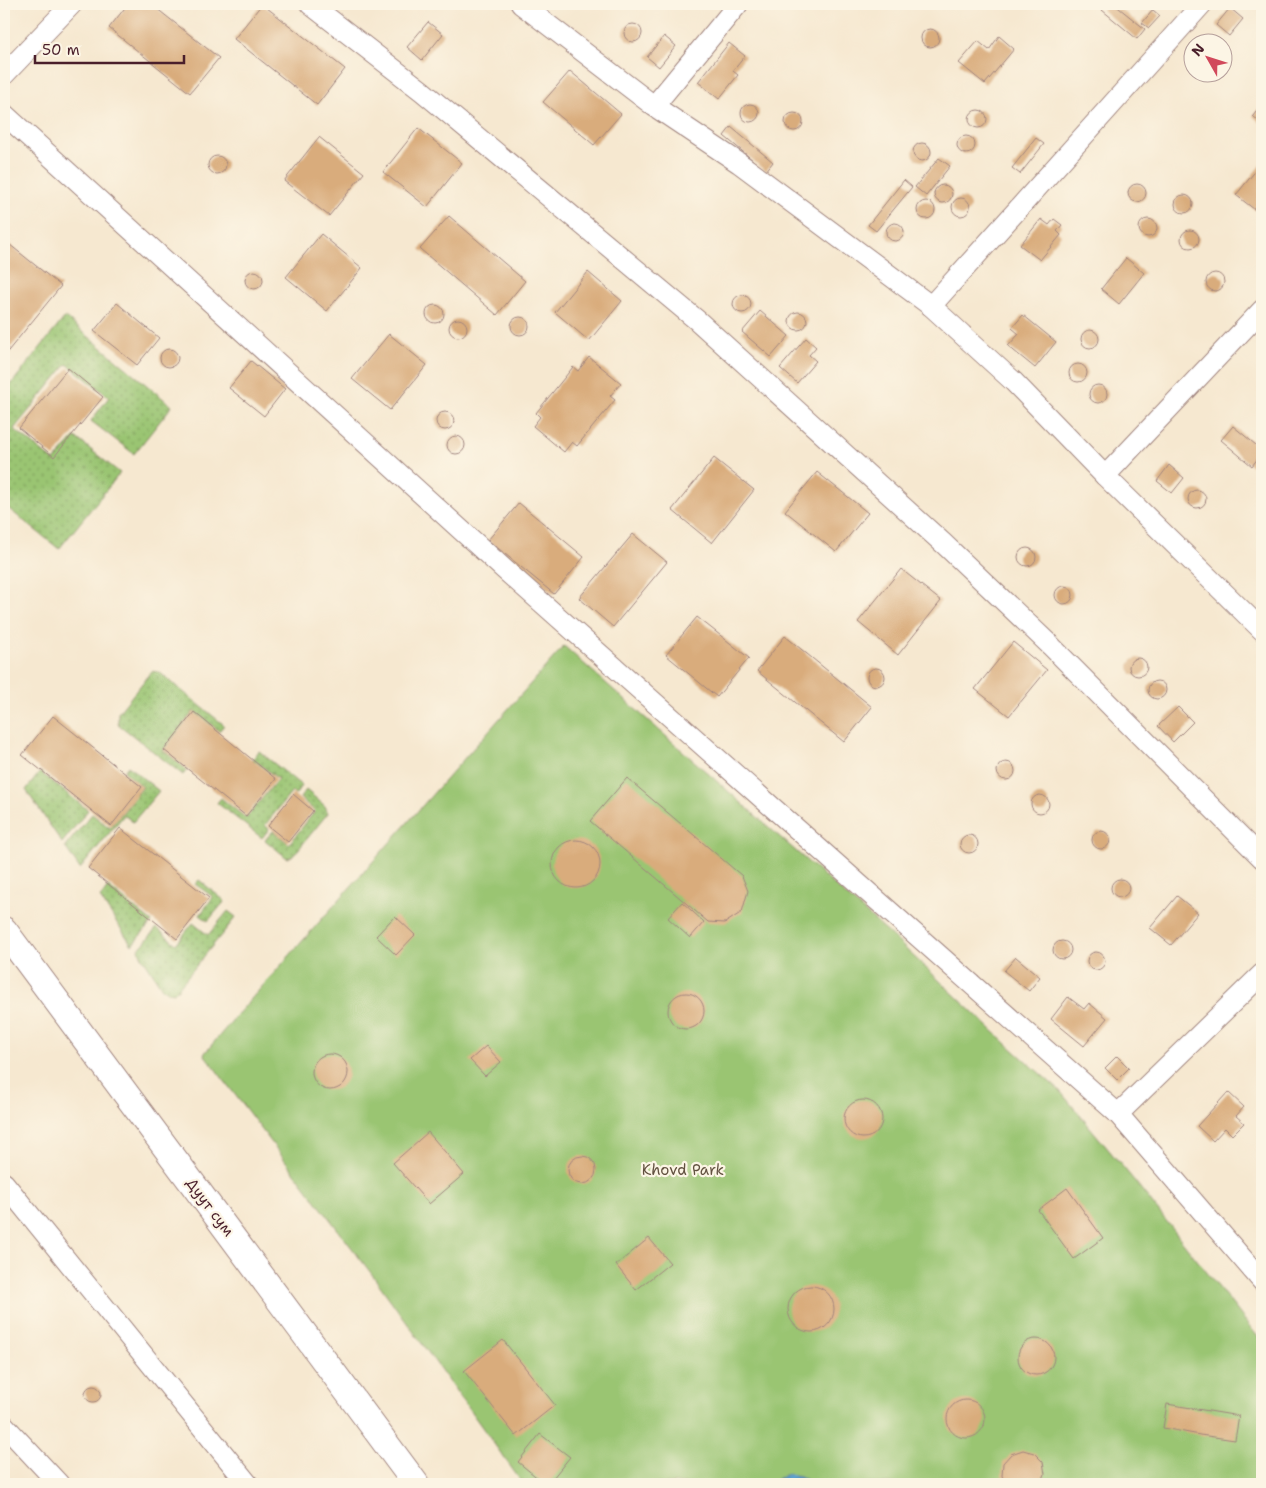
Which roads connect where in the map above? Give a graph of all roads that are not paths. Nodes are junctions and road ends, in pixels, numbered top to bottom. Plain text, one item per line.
1 (72, 4) edge
2 (310, 4) edge
3 (738, 4) edge
4 (1202, 4) edge
5 (527, 6) edge
6 (4, 75) edge
7 (654, 106) junction
8 (4, 114) edge
9 (931, 306) junction
10 (1262, 310) edge
11 (1105, 476) junction
12 (1262, 630) edge
13 (1262, 858) edge
14 (4, 930) edge
15 (1262, 974) edge
16 (1118, 1114) junction
17 (4, 1183) edge
18 (1262, 1281) edge
19 (4, 1425) edge
20 (59, 1484) edge
21 (248, 1484) edge
22 (416, 1484) edge

1 - 6 street
2 - 13 street
3 - 7 street
4 - 9 street
5 - 7 street
7 - 9 street
8 - 16 street
9 - 11 street
10 - 11 street
11 - 12 street
14 - 22 main road, Дуут сум
15 - 16 street
16 - 18 street
17 - 21 street
19 - 20 street

